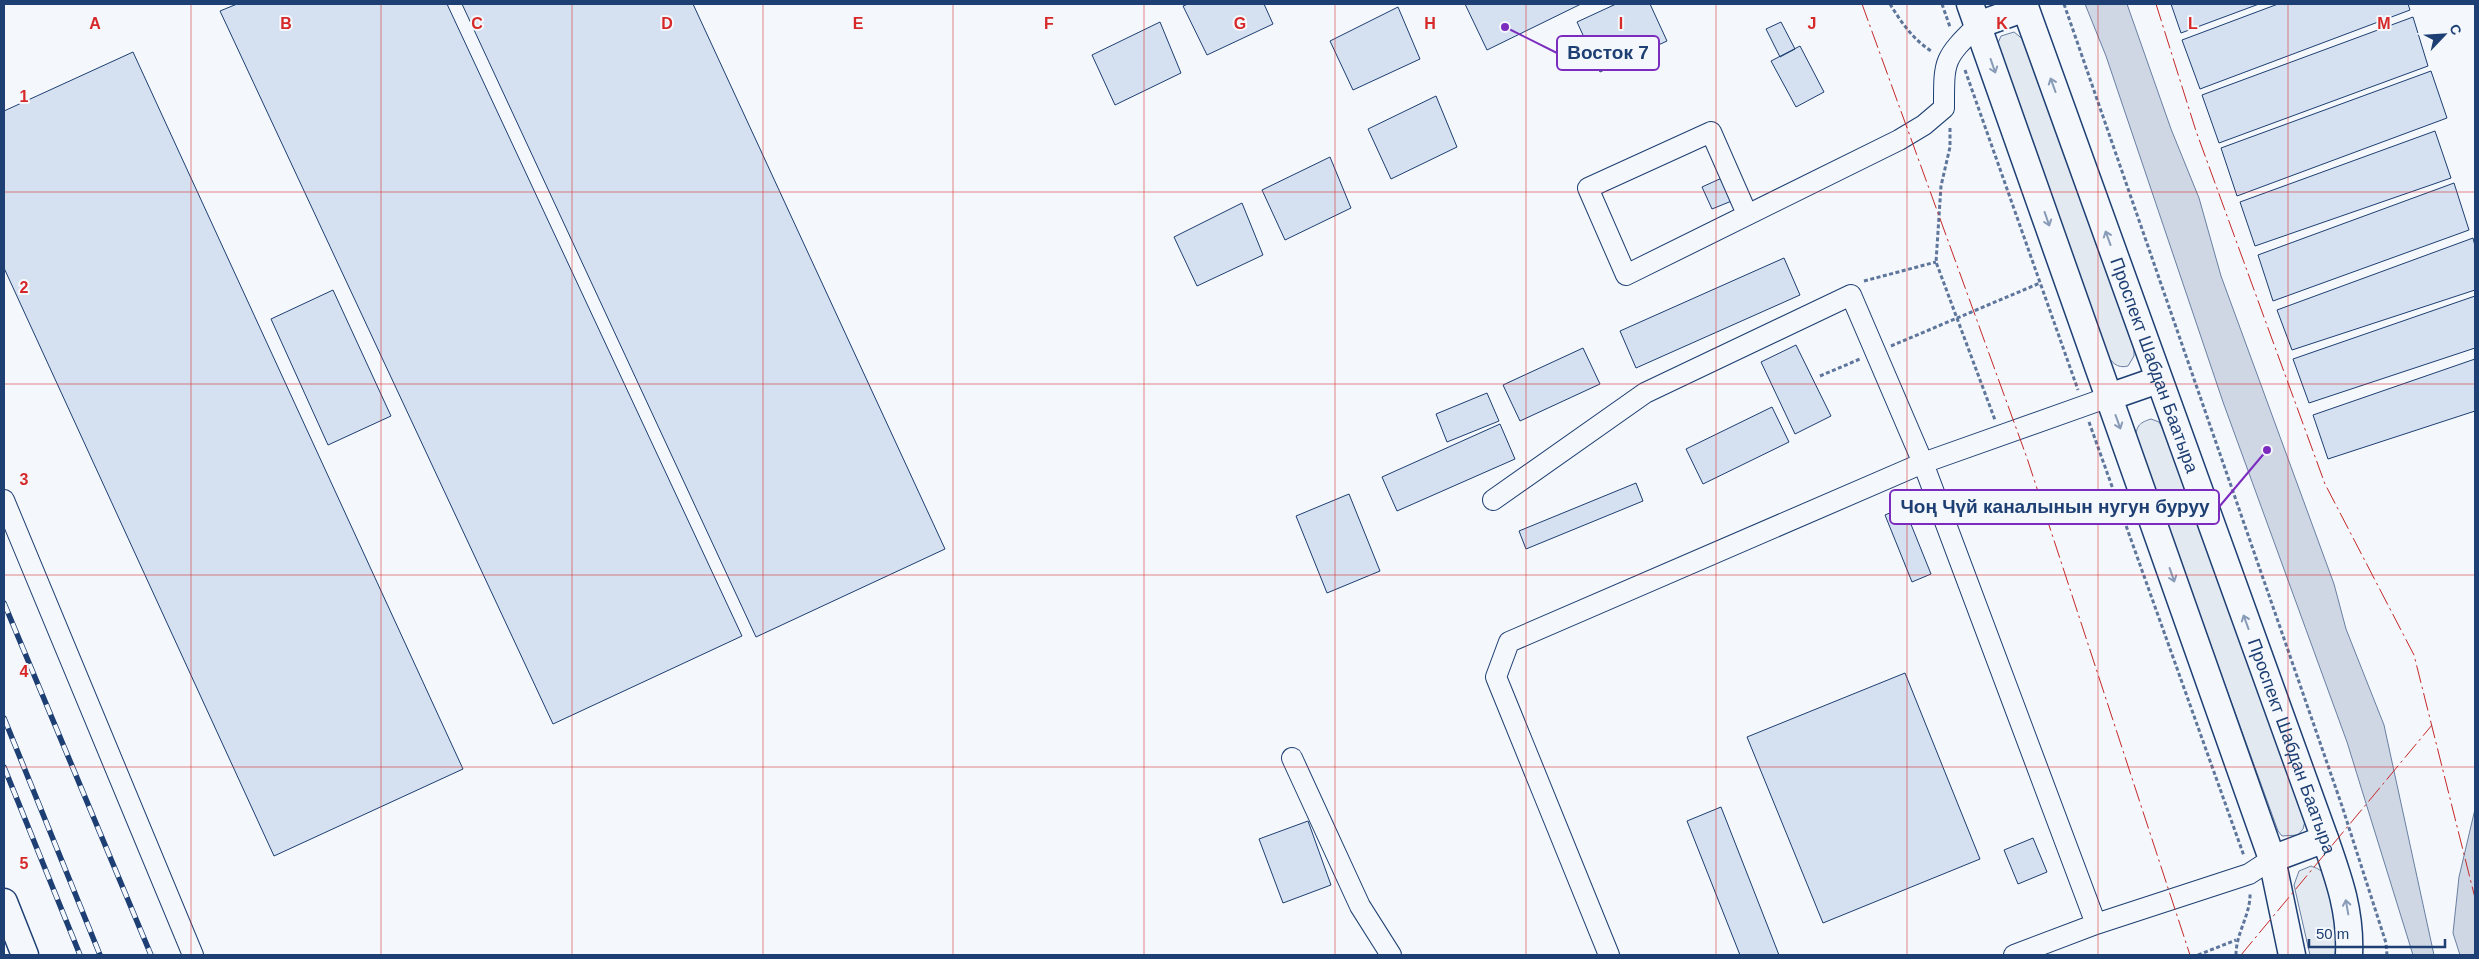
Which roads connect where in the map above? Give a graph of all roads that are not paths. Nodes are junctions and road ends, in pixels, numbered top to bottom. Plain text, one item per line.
1 (2025, 6) edge
2 (1974, 14) edge
3 (1747, 214) junction
4 (2158, 380) junction
5 (2109, 397) junction
6 (1923, 463) junction
7 (4, 500) edge
8 (1493, 500) dead end
9 (1292, 758) dead end
10 (2326, 839) junction
11 (2272, 859) junction
12 (4, 902) edge
13 (2096, 924) junction
14 (25, 955) edge
15 (193, 955) edge
16 (1391, 955) edge
17 (1609, 955) edge
18 (2014, 955) edge
19 (2292, 955) edge
20 (2349, 955) edge

1 - 2 main road
4 -> 1 main road, Проспект Шабдан Баатыра
2 - 3 lane
2 -> 5 main road
3 - 3 lane
4 - 5 main road
10 -> 4 main road, Проспект Шабдан Баатыра
5 - 6 lane
5 -> 11 main road
6 - 8 lane
6 - 13 lane
6 - 17 lane
7 - 15 lane
9 - 16 lane
10 - 11 main road
20 -> 10 main road, Проспект Шабдан Баатыра
11 - 13 lane
11 - 19 main road
12 - 14 main road
13 - 18 lane

